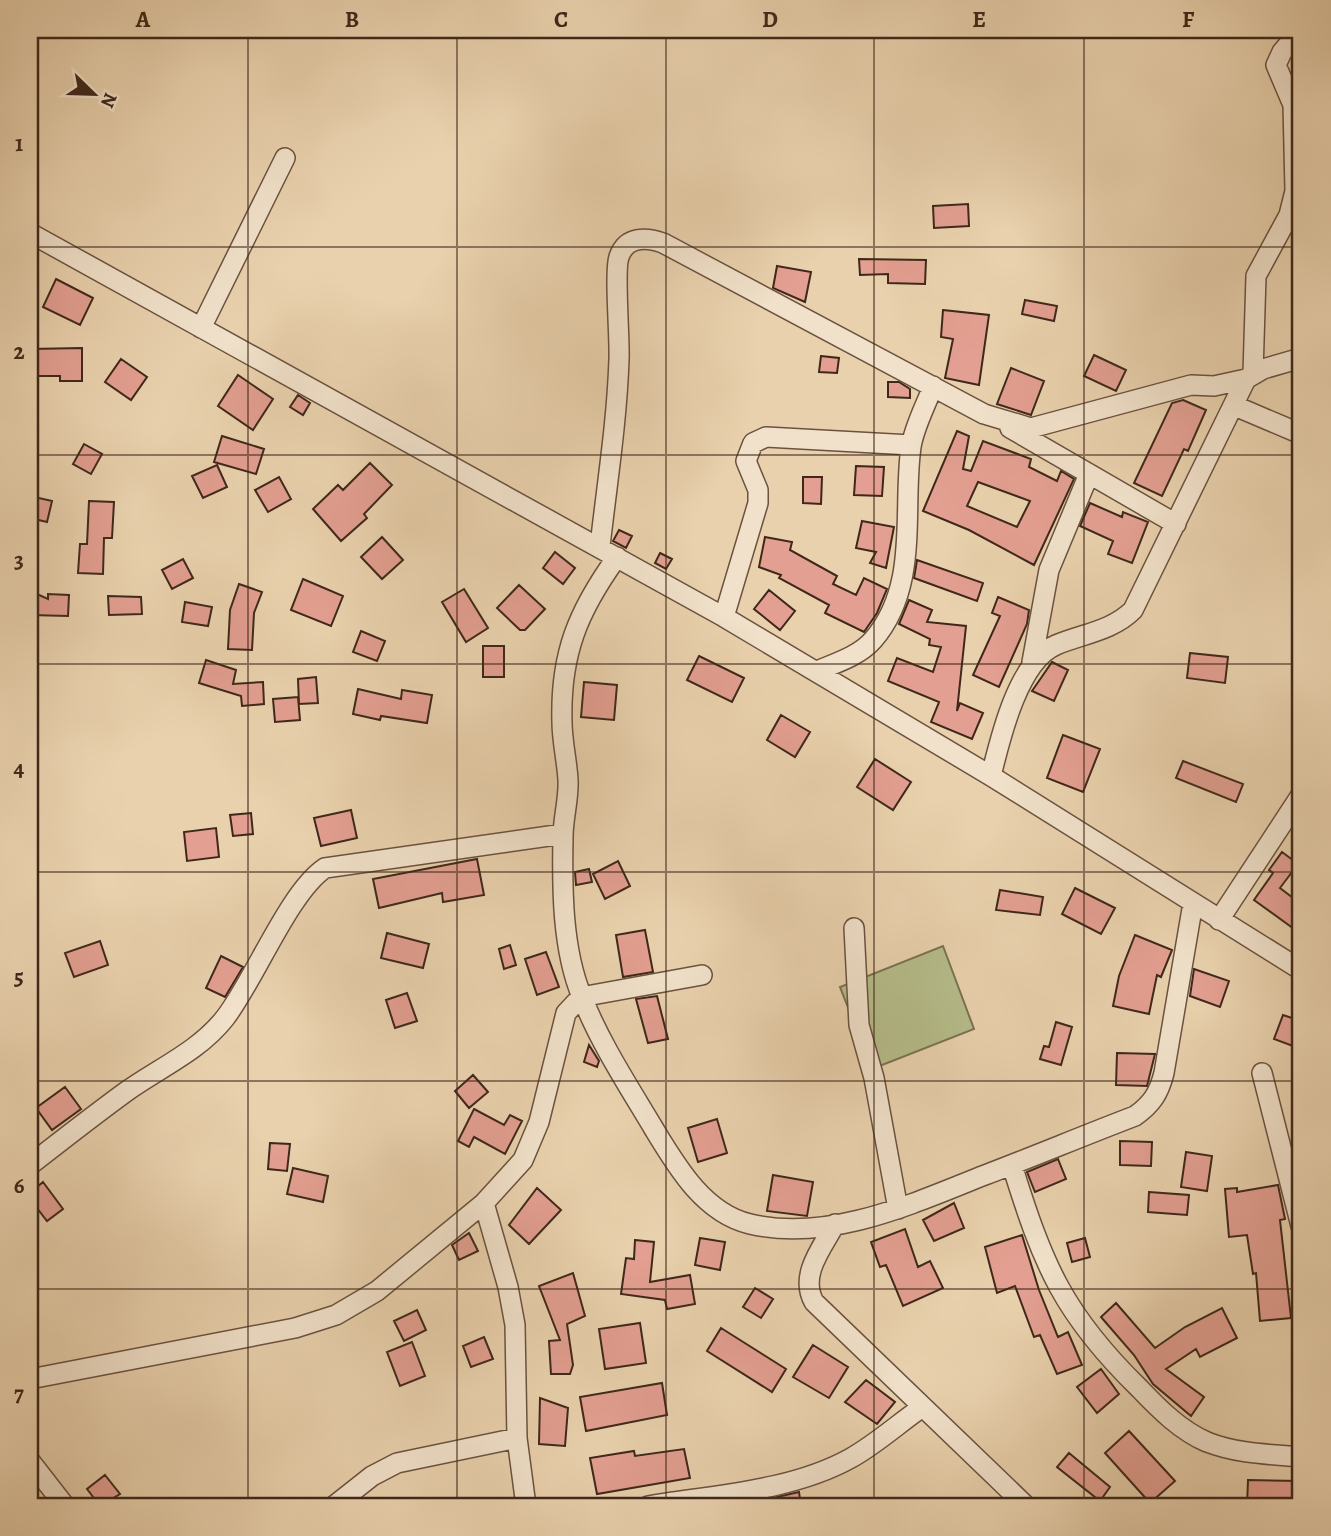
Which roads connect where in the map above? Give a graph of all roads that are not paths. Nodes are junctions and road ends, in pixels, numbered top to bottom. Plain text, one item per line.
1 (1301, 30) edge
2 (285, 158) dead end
3 (30, 233) edge
4 (201, 328) junction
5 (1301, 358) edge
6 (1250, 376) junction
7 (933, 386) junction
8 (1235, 406) junction
9 (999, 421) junction
10 (1301, 434) edge
11 (911, 445) junction
12 (1089, 474) junction
13 (1176, 524) junction
14 (600, 546) junction
15 (617, 557) junction
16 (724, 617) junction
17 (1032, 662) junction
18 (817, 671) junction
19 (991, 776) junction
20 (1301, 795) edge
21 (562, 834) junction
22 (1193, 903) junction
23 (1219, 920) junction
24 (854, 928) dead end
25 (1301, 970) edge
26 (702, 975) dead end
27 (581, 997) junction
28 (1262, 1073) dead end
29 (30, 1165) edge
30 (1012, 1165) junction
31 (484, 1203) junction
32 (898, 1209) junction
33 (835, 1224) junction
34 (1301, 1226) edge
35 (30, 1379) edge
36 (921, 1408) junction
37 (517, 1438) junction
38 (1301, 1454) edge
39 (30, 1461) edge
40 (65, 1506) edge
41 (334, 1506) edge
42 (526, 1506) edge
43 (648, 1506) edge
44 (1026, 1506) edge

1 - 6 street
2 - 4 street
3 - 4 street
4 - 14 street
5 - 6 street
6 - 8 street
6 - 9 street
7 - 9 street
7 - 11 street
7 - 14 street
8 - 10 street
8 - 13 street
9 - 12 street
11 - 16 street
11 - 18 street
12 - 13 street
12 - 17 street
13 - 17 street
14 - 15 street
15 - 16 street
15 - 21 street
16 - 18 street
17 - 19 street
18 - 19 street
19 - 22 street
20 - 23 street
21 - 27 street
21 - 29 street
22 - 23 street
22 - 30 street
23 - 25 street
24 - 32 street
26 - 27 street
27 - 31 street
27 - 33 street
28 - 34 street
30 - 32 street
30 - 38 street
31 - 35 street
31 - 37 street
32 - 33 street
33 - 36 street
36 - 43 street
36 - 44 street
37 - 41 street
37 - 42 street
39 - 40 street

